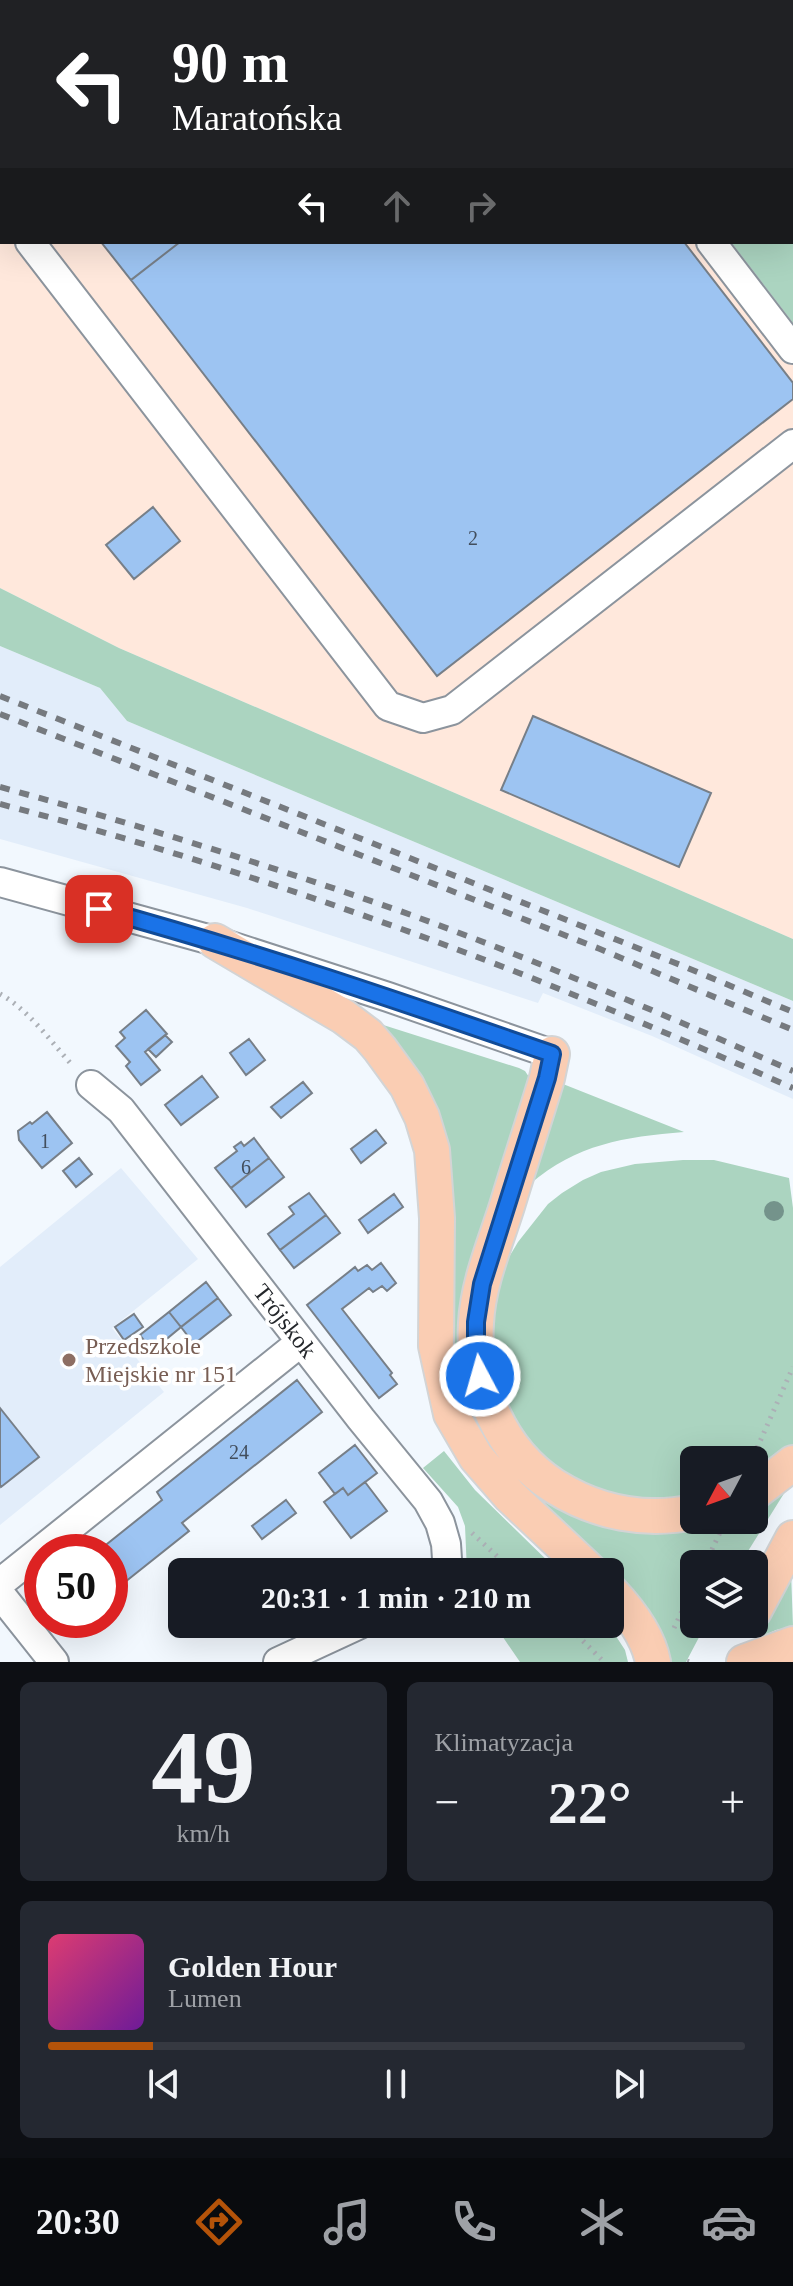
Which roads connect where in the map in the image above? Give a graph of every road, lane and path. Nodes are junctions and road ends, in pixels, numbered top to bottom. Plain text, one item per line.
1 (32, 244) edge
2 (713, 244) edge
3 (793, 349) edge
4 (793, 444) edge
5 (0, 882) edge
6 (215, 941) junction
7 (0, 994) edge
8 (552, 1054) joint
9 (91, 1085) joint
10 (301, 1342) junction
11 (793, 1367) edge
12 (758, 1446) edge
13 (793, 1463) edge
14 (768, 1482) edge
15 (680, 1514) edge
16 (440, 1523) junction
17 (793, 1538) edge
18 (447, 1558) edge
19 (499, 1558) edge
20 (576, 1558) edge
21 (0, 1583) edge
22 (768, 1585) edge
23 (0, 1594) edge
24 (624, 1606) edge
25 (330, 1638) edge
26 (580, 1638) edge
27 (740, 1638) edge
28 (793, 1644) edge
29 (675, 1655) edge
30 (54, 1662) edge
31 (278, 1662) edge
32 (604, 1662) edge
33 (727, 1662) edge
34 (744, 1662) edge

1 - 4 street
2 - 3 street
5 - 6 street
6 - 8 street
6 - 20 main road
7 - 9 path
8 - 15 main road
9 - 10 street, Trójskok
10 - 16 street, Trójskok
10 - 21 street
11 - 12 path
13 - 14 main road
16 - 18 street, Trójskok
16 - 19 path
17 - 22 main road
23 - 30 street
24 - 29 main road
25 - 31 street
26 - 32 path
27 - 33 main road
28 - 34 main road

